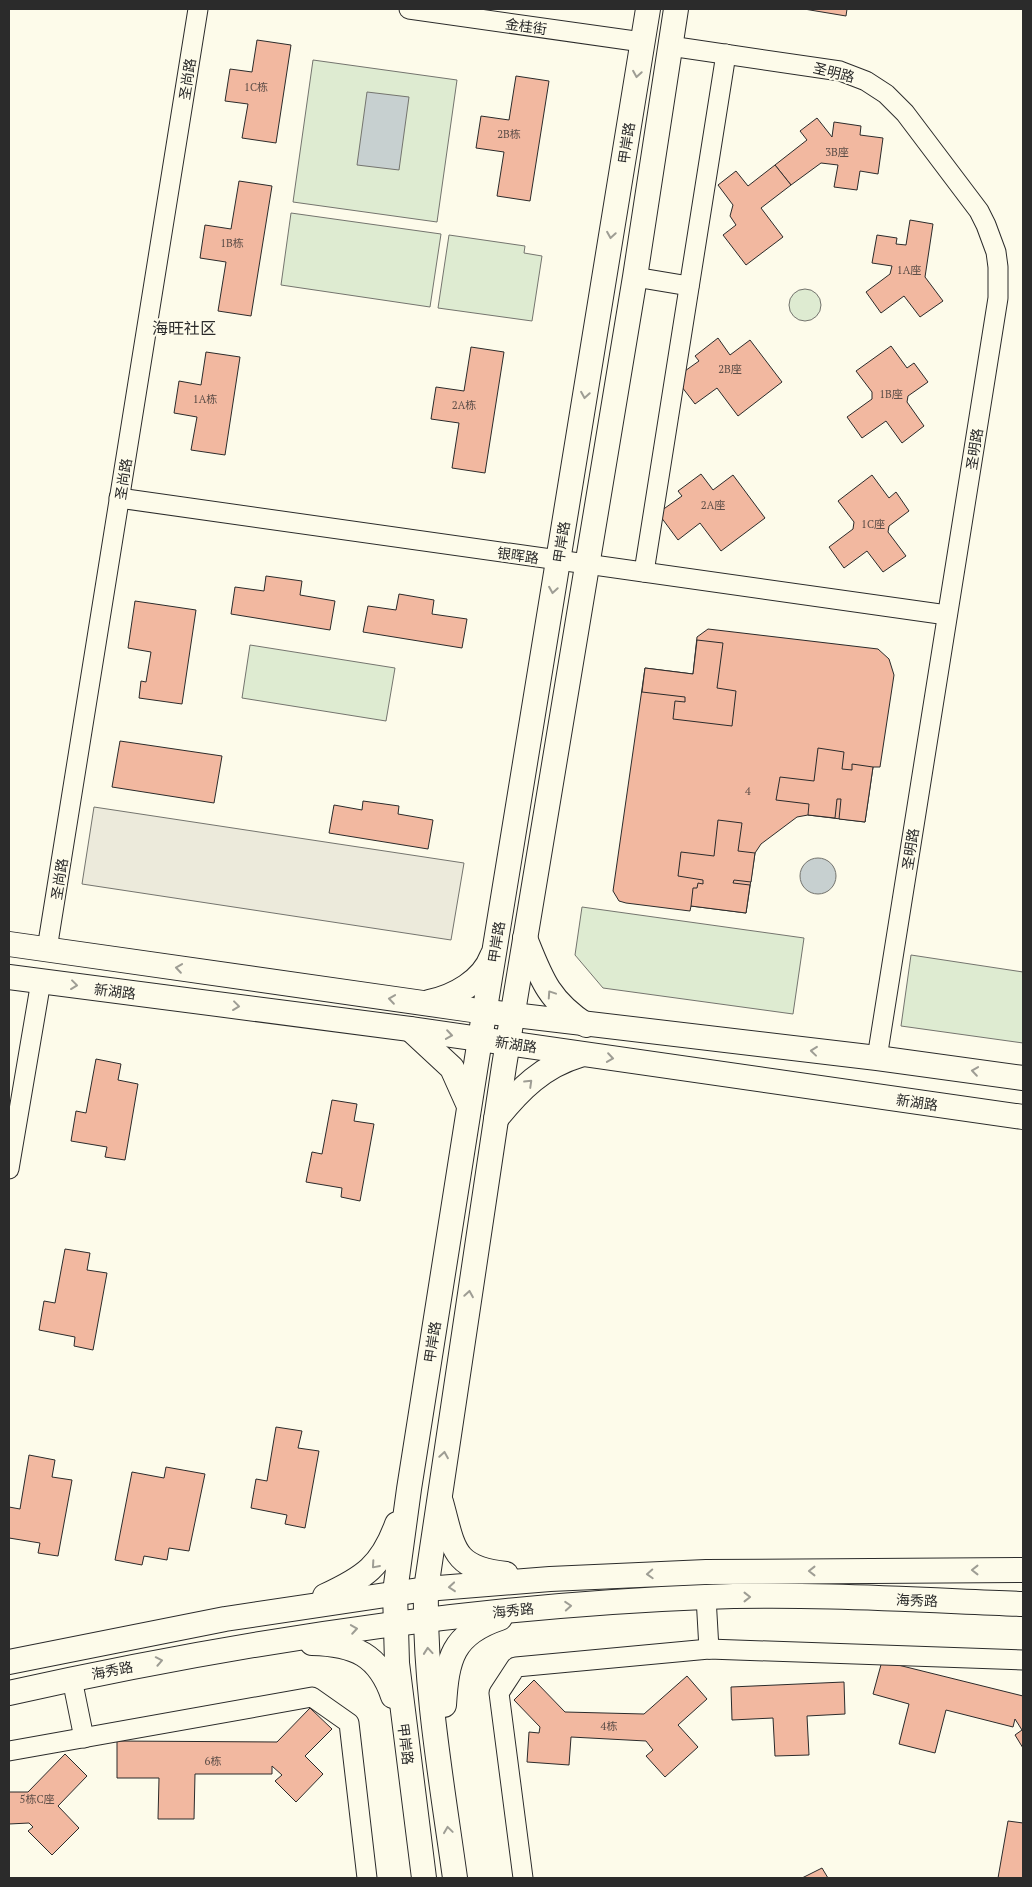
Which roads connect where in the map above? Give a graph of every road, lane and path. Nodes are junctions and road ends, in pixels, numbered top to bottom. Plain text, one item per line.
1 (198, 9) edge
2 (409, 9) edge
3 (648, 9) edge
4 (676, 9) edge
5 (642, 42) junction
6 (670, 46) junction
7 (726, 54) junction
8 (635, 277) junction
9 (689, 286) junction
10 (120, 498) junction
11 (558, 560) junction
12 (587, 564) junction
13 (644, 572) junction
14 (947, 616) junction
15 (525, 937) junction
16 (9, 944) edge
17 (496, 945) junction
18 (47, 949) junction
19 (9, 977) edge
20 (41, 981) junction
21 (283, 984) junction
22 (419, 1003) junction
23 (277, 1012) junction
24 (485, 1012) junction
25 (513, 1016) junction
26 (588, 1026) junction
27 (410, 1029) junction
28 (480, 1039) junction
29 (508, 1043) junction
30 (582, 1054) junction
31 (877, 1058) junction
32 (1023, 1078) edge
33 (469, 1108) junction
34 (1023, 1117) edge
35 (496, 1119) junction
36 (9, 1169) edge
37 (450, 1228) junction
38 (479, 1230) junction
39 (409, 1489) junction
40 (438, 1493) junction
41 (1023, 1570) edge
42 (550, 1578) junction
43 (426, 1589) junction
44 (395, 1592) junction
45 (706, 1597) junction
46 (1023, 1604) edge
47 (298, 1608) junction
48 (533, 1608) junction
49 (425, 1620) junction
50 (394, 1624) junction
51 (273, 1642) junction
52 (709, 1649) junction
53 (1023, 1660) edge
54 (9, 1662) edge
55 (72, 1678) junction
56 (9, 1693) edge
57 (404, 1726) junction
58 (84, 1738) junction
59 (9, 1751) edge
60 (440, 1769) junction
61 (367, 1878) edge
62 (424, 1878) edge
63 (455, 1878) edge
64 (524, 1878) edge

1 - 10 street, 圣尚路
2 - 5 street, 金桂街
3 - 5 main road, 甲岸路
4 - 6 main road, 甲岸路
5 -> 11 main road, 甲岸路
6 - 7 street, 圣明路
6 - 8 main road, 甲岸路
7 - 9 street
7 - 14 street, 圣明路
8 - 9 street
8 - 12 main road, 甲岸路
9 - 13 street
10 - 11 street, 银晖路
10 - 18 street, 圣尚路
11 - 12 street, 银晖路
11 -> 17 main road, 甲岸路
12 - 13 street, 银晖路
12 - 15 main road, 甲岸路
13 - 14 street, 银晖路
14 - 31 street, 圣明路
15 - 25 main road, 甲岸路
26 -> 15 main road
16 - 18 main road, 新湖路
17 - 22 main road
17 - 24 main road, 甲岸路
21 -> 18 main road, 新湖路
19 - 20 main road, 新湖路
20 -> 23 main road, 新湖路
20 - 36 street
22 -> 21 main road, 新湖路
21 - 23 main road
22 - 24 main road, 新湖路
23 - 27 main road, 新湖路
24 - 25 main road, 新湖路
24 - 28 main road, 甲岸路
25 - 26 main road, 新湖路
25 - 29 main road, 甲岸路
31 -> 26 main road, 新湖路
27 -> 28 main road, 新湖路
27 - 33 main road
28 - 29 main road, 新湖路
28 - 33 main road, 甲岸路
29 - 30 main road, 新湖路
29 - 35 main road, 甲岸路
30 -> 34 main road, 新湖路
35 -> 30 main road
32 -> 31 main road, 新湖路
33 - 37 main road, 甲岸路
35 - 38 main road, 甲岸路
37 - 38 main road
37 - 39 main road, 甲岸路
40 -> 38 main road, 甲岸路
39 - 44 main road, 甲岸路
39 -> 47 main road
40 - 42 main road
40 - 43 main road, 甲岸路
41 -> 42 main road, 海秀路
42 -> 43 main road, 海秀路
43 - 44 main road, 海秀路
43 - 49 main road, 甲岸路
44 - 47 main road, 海秀路
44 - 50 main road, 甲岸路
45 -> 46 main road, 海秀路
48 -> 45 main road, 海秀路
45 - 52 street
47 - 54 main road, 海秀路
48 - 49 main road, 海秀路
48 - 60 main road
49 - 50 main road, 海秀路
60 -> 49 main road, 甲岸路
51 -> 50 main road, 海秀路
50 - 57 main road, 甲岸路
55 -> 51 main road, 海秀路
51 - 57 main road
52 - 53 street
52 - 64 street
55 - 56 main road, 海秀路
55 - 58 street
57 - 62 main road, 甲岸路
58 - 59 street
58 - 61 street
63 -> 60 main road, 甲岸路

